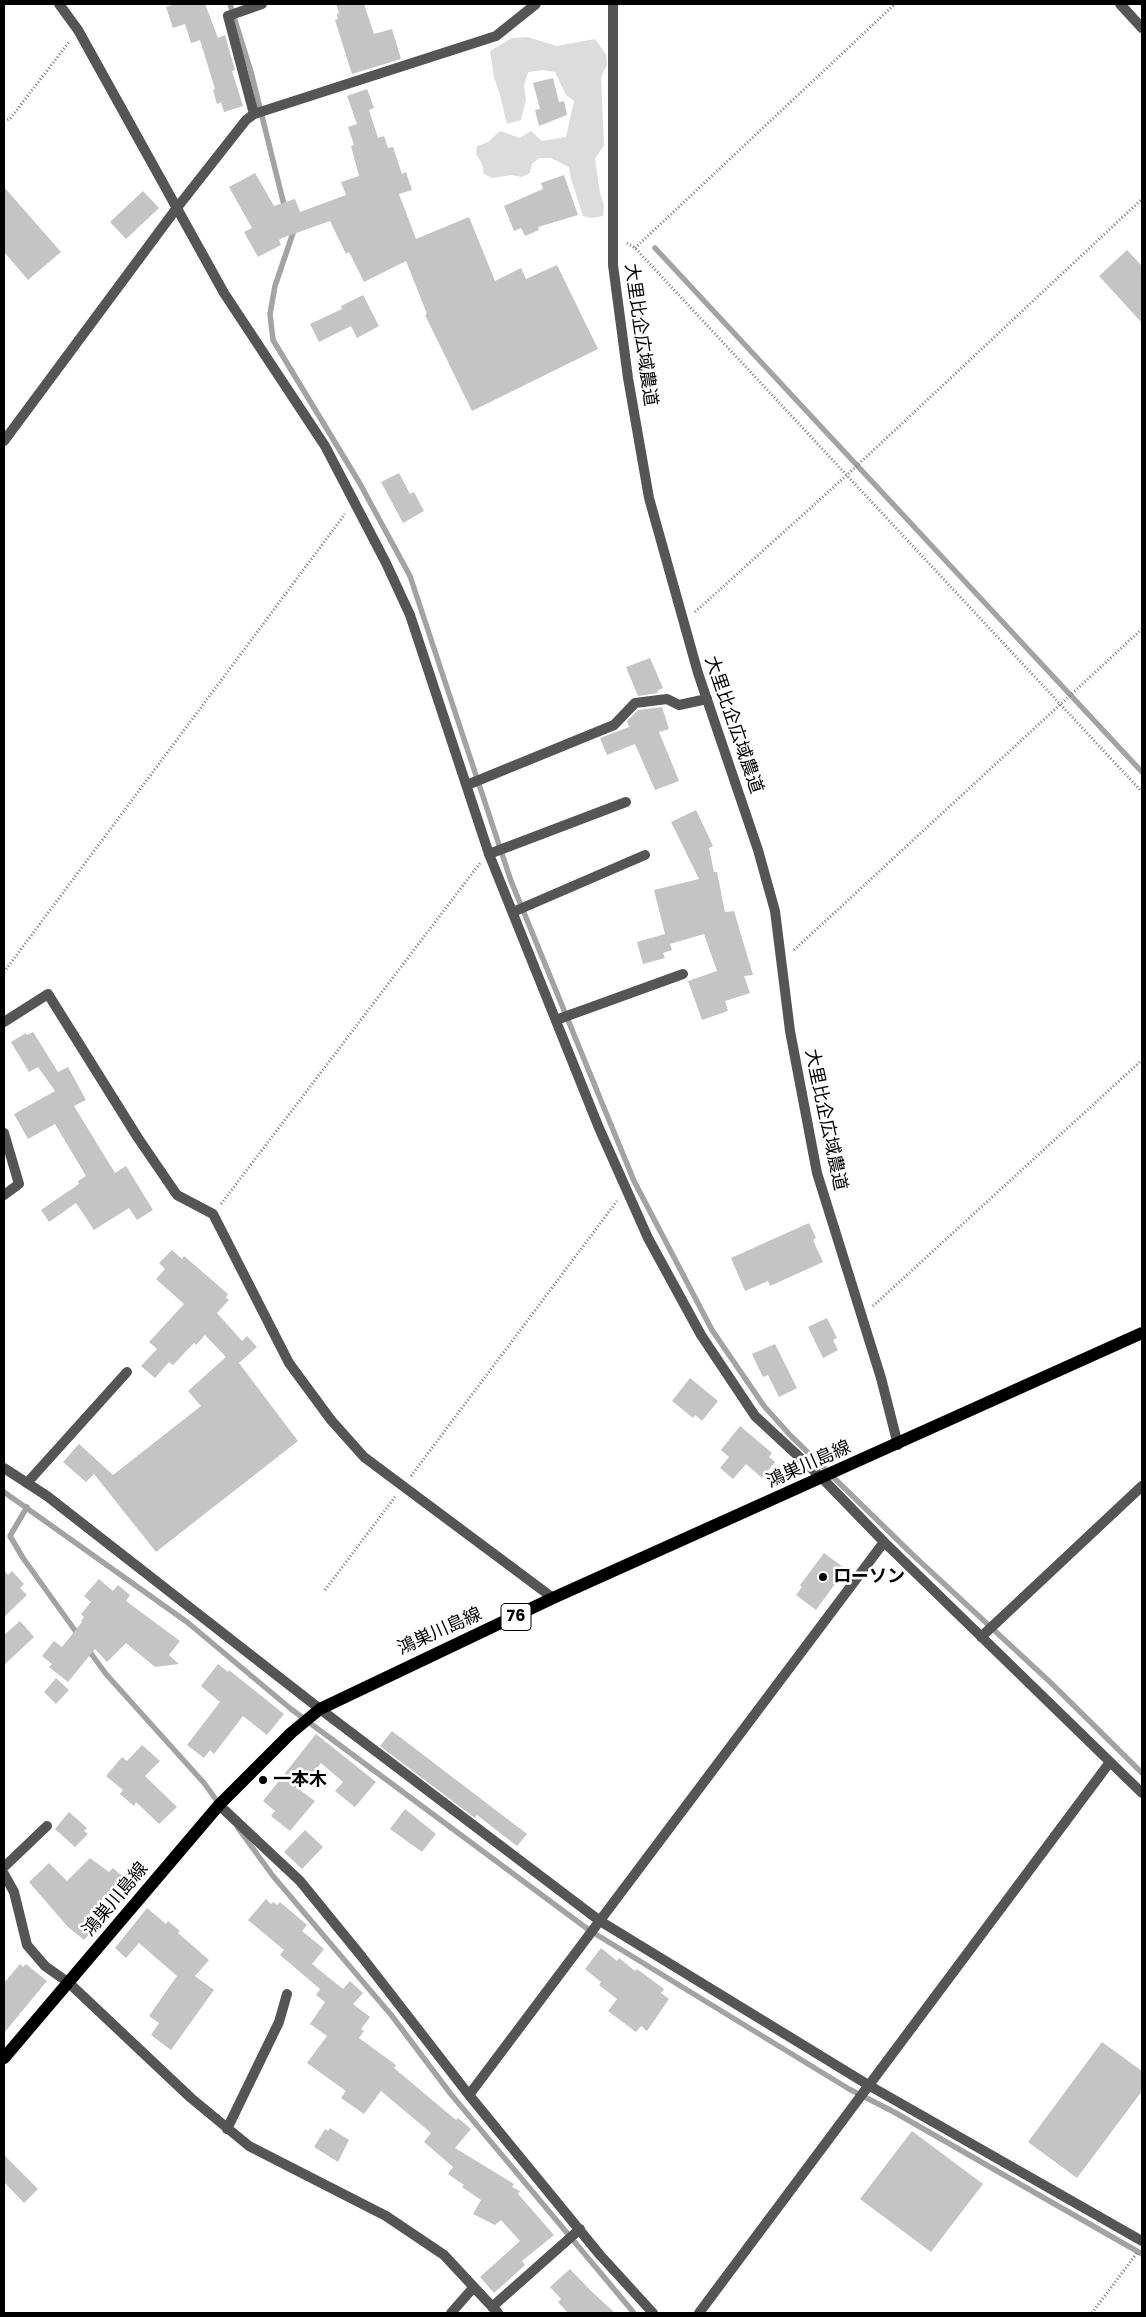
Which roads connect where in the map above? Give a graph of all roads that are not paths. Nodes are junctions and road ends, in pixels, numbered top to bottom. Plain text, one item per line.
1 (59, 4) edge
2 (262, 4) edge
3 (536, 4) edge
4 (613, 4) edge
5 (1120, 4) edge
6 (1142, 28) edge
7 (254, 114) junction
8 (176, 209) junction
9 (4, 441) edge
10 (707, 699) junction
11 (467, 785) junction
12 (626, 802) dead end
13 (489, 854) junction
14 (645, 855) dead end
15 (513, 912) junction
16 (683, 974) dead end
17 (556, 1020) junction
18 (4, 1022) edge
19 (4, 1133) edge
20 (4, 1195) edge
21 (1142, 1333) edge
22 (127, 1372) dead end
23 (898, 1445) junction
24 (4, 1468) edge
25 (822, 1478) junction
26 (27, 1483) junction
27 (1142, 1486) edge
28 (884, 1542) junction
29 (553, 1598) junction
30 (981, 1637) junction
31 (320, 1709) junction
32 (1110, 1762) junction
33 (1142, 1793) edge
34 (219, 1805) junction
35 (47, 1826) dead end
36 (4, 1867) edge
37 (4, 1874) edge
38 (600, 1921) junction
39 (69, 1983) junction
40 (287, 1994) dead end
41 (4, 2058) edge
42 (870, 2086) junction
43 (469, 2095) junction
44 (227, 2129) junction
45 (580, 2229) junction
46 (1142, 2241) edge
47 (473, 2288) junction
48 (495, 2310) edge
49 (451, 2313) edge
50 (653, 2313) edge
51 (699, 2313) edge

1 - 8 street
2 - 7 street
3 - 7 street
4 - 10 street, 大里比企広域農道
5 - 6 street
7 - 8 street
8 - 9 street
8 - 11 street
10 - 11 street
10 - 23 street, 大里比企広域農道
11 - 13 street
12 - 13 street
13 - 15 street
14 - 15 street
15 - 17 street
16 - 17 street
17 - 25 street
18 - 29 street
19 - 20 street
21 - 23 main road, 鴻巣川島線 / 76
22 - 26 street
23 - 25 main road, 鴻巣川島線 / 76
24 - 26 street
25 - 28 street
25 - 29 main road, 鴻巣川島線 / 76
26 - 31 street
27 - 30 street
28 - 30 street
28 - 38 street
29 - 31 main road, 鴻巣川島線 / 76
30 - 32 street
31 - 34 main road, 鴻巣川島線 / 76
31 - 38 street
32 - 33 street
32 - 42 street
34 - 39 main road, 鴻巣川島線 / 76
34 - 43 street
35 - 36 street
37 - 39 street
38 - 42 street
38 - 43 street
39 - 41 main road, 鴻巣川島線 / 76
39 - 44 street
40 - 44 street
42 - 46 street
42 - 51 street
43 - 45 street
44 - 47 street
45 - 48 street
45 - 50 street
47 - 48 street
47 - 49 street

